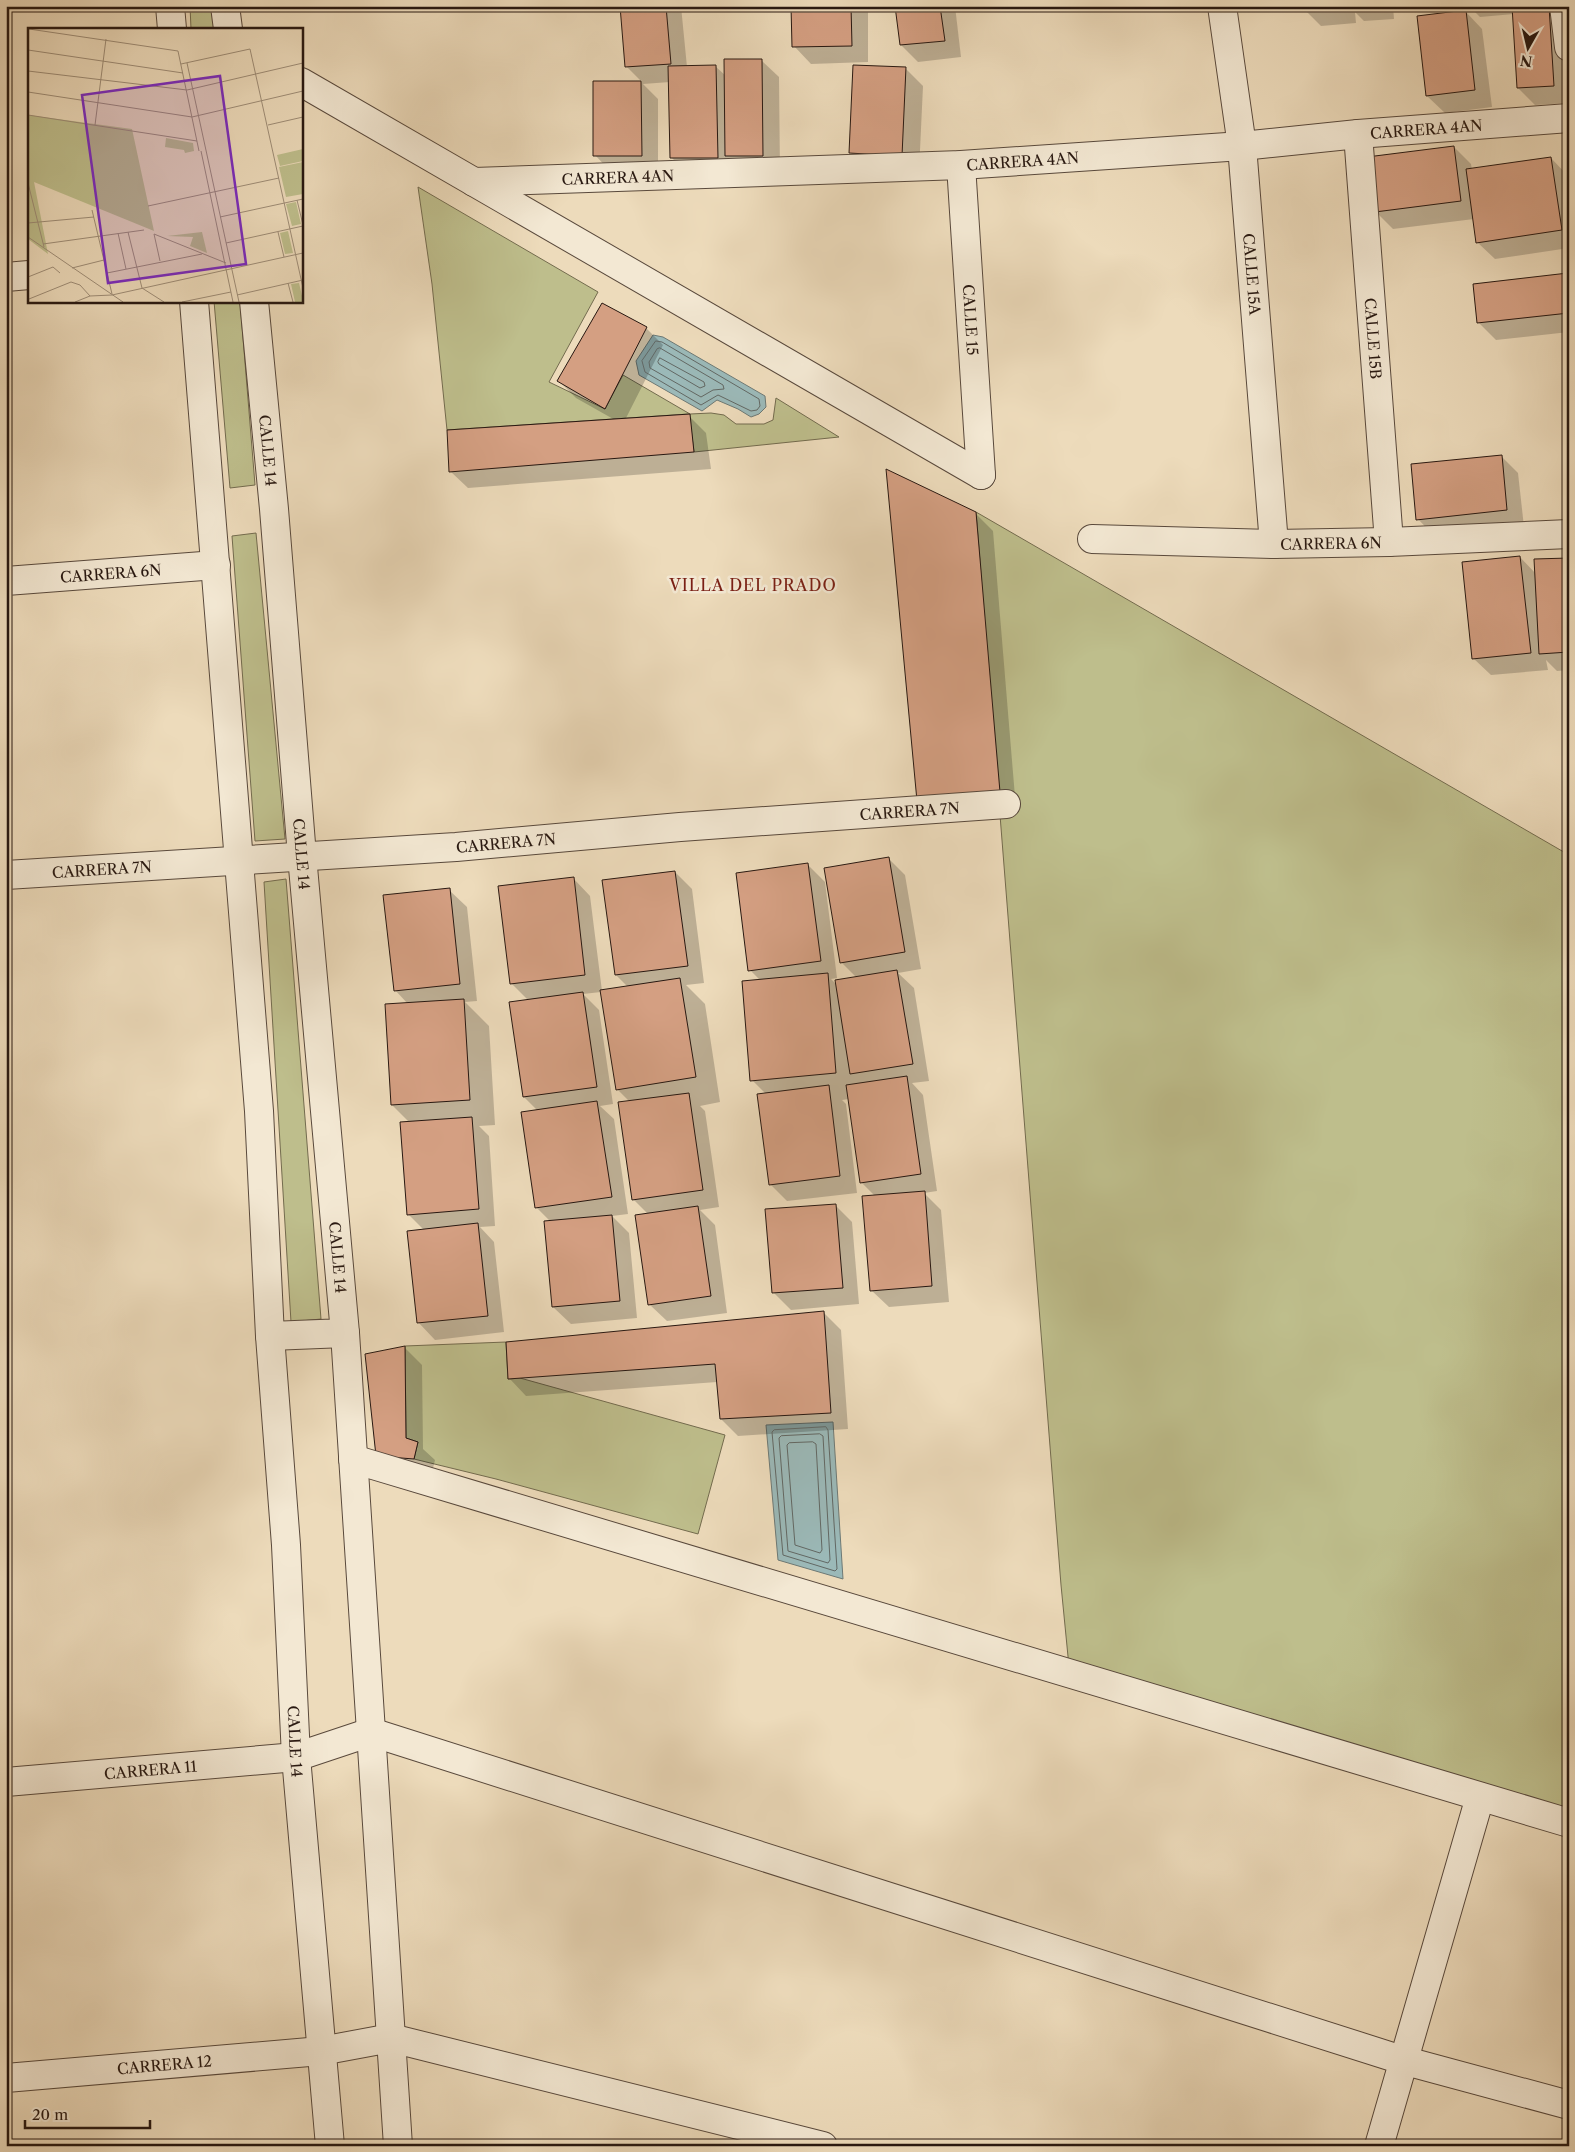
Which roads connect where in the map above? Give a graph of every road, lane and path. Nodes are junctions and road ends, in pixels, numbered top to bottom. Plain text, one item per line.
1 (170, 6) edge
2 (226, 6) edge
3 (1222, 6) edge
4 (1564, 6) edge
5 (172, 28) edge
6 (228, 28) edge
7 (1569, 47) edge
8 (302, 83) edge
9 (1569, 118) edge
10 (1358, 134) junction
11 (1242, 146) junction
12 (961, 165) junction
13 (474, 182) junction
14 (28, 275) edge
15 (6, 277) edge
16 (194, 302) edge
17 (254, 302) edge
18 (1569, 534) edge
19 (1092, 539) dead end
20 (1389, 542) junction
21 (1274, 544) junction
22 (216, 565) junction
23 (6, 581) edge
24 (1006, 804) dead end
25 (302, 856) junction
26 (240, 859) junction
27 (6, 875) edge
28 (345, 1333) junction
29 (270, 1336) junction
30 (353, 1459) junction
31 (371, 1732) junction
32 (296, 1757) junction
33 (6, 1782) edge
34 (1480, 1796) junction
35 (1569, 1823) edge
36 (391, 2038) junction
37 (321, 2051) junction
38 (1402, 2060) junction
39 (6, 2078) edge
40 (1569, 2105) edge
41 (330, 2146) edge
42 (398, 2146) edge
43 (823, 2146) edge
44 (1379, 2146) edge

1 - 5 street
2 - 6 street
3 - 11 street, CALLE 15A
4 - 7 street
8 - 13 street
9 - 10 street, CARRERA 4AN
10 - 11 street, CARRERA 4AN
10 - 20 street, CALLE 15B
11 - 12 street, CARRERA 4AN
11 - 21 street, CALLE 15A
12 - 13 street, CARRERA 4AN
12 - 13 street, CALLE 15
14 - 15 street
16 - 22 street, CALLE 14
17 - 25 street, CALLE 14
18 - 20 street, CARRERA 6N
19 - 21 street, CARRERA 6N
20 - 21 street, CARRERA 6N
22 - 23 street, CARRERA 6N
22 - 26 street, CALLE 14
24 - 25 street, CARRERA 7N
25 - 26 street, CARRERA 7N
25 - 28 street, CALLE 14
26 - 27 street, CARRERA 7N
26 - 29 street, CALLE 14
28 - 29 street
28 - 30 street, CALLE 14
29 - 32 street, CALLE 14
30 - 31 street, CALLE 14
30 - 34 street
31 - 32 street, CARRERA 11
31 - 36 street, CALLE 14
31 - 38 street
32 - 33 street, CARRERA 11
32 - 37 street, CALLE 14
34 - 35 street
34 - 38 street
36 - 37 street, CARRERA 12
36 - 42 street, CALLE 14
36 - 43 street
37 - 39 street, CARRERA 12
37 - 41 street, CALLE 14
38 - 40 street
38 - 44 street

